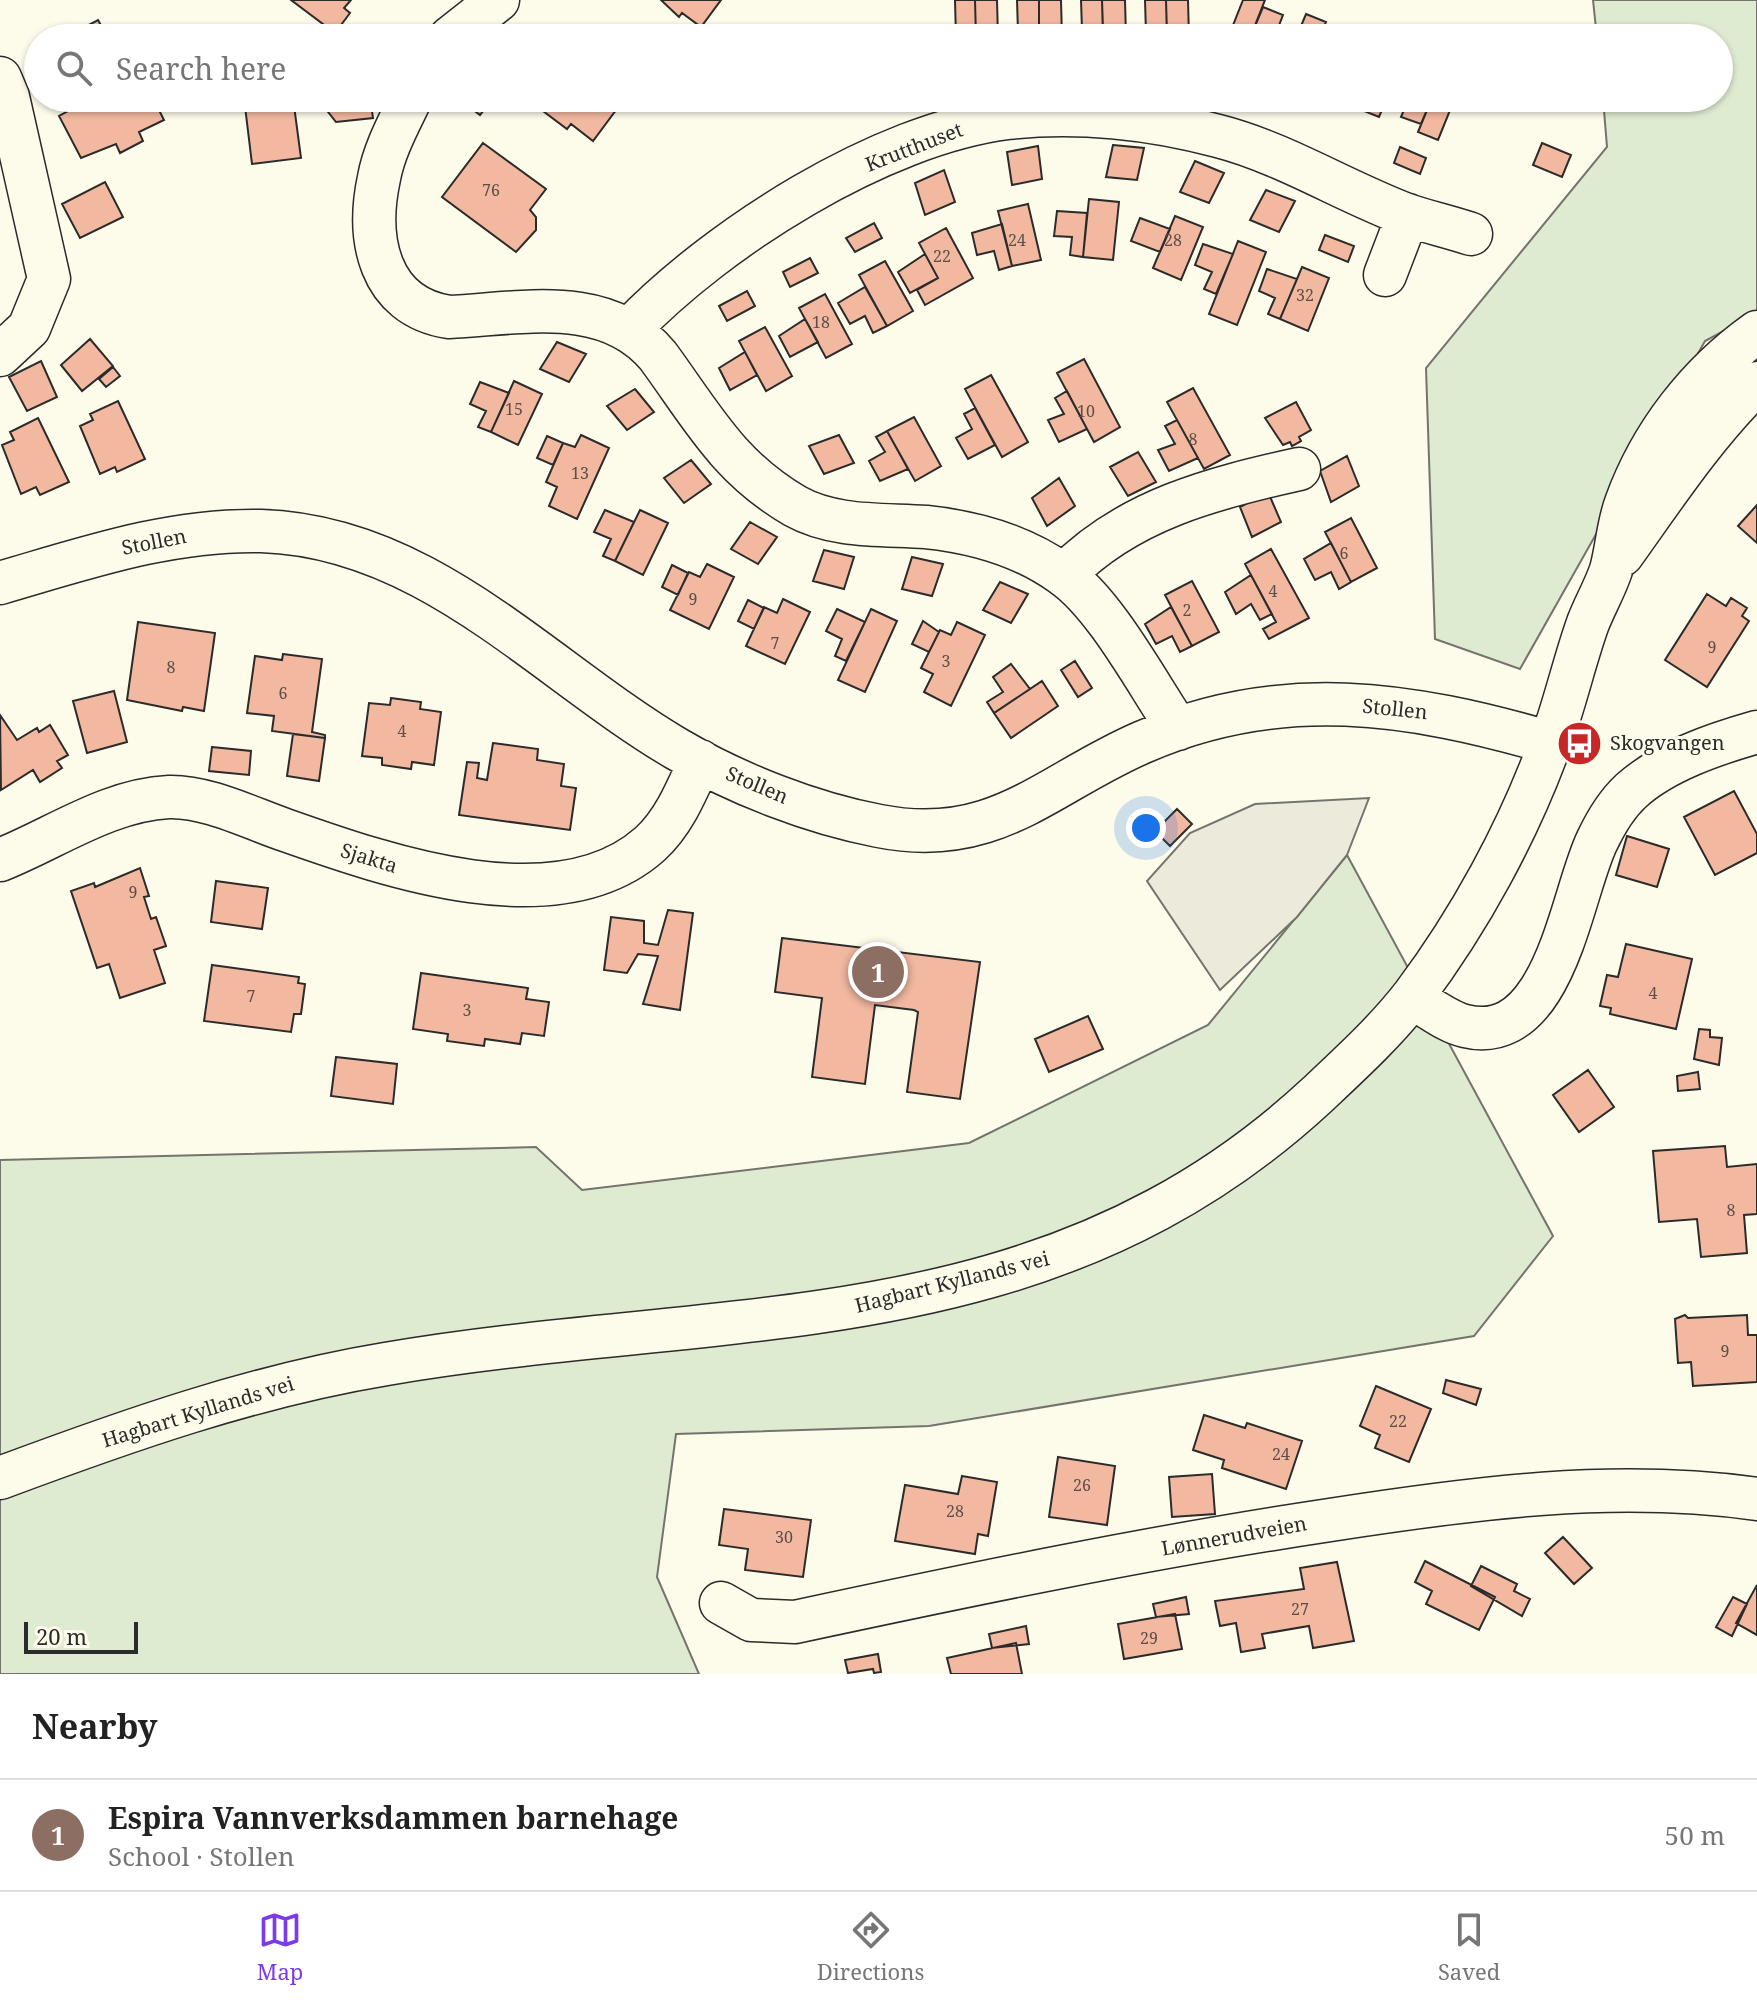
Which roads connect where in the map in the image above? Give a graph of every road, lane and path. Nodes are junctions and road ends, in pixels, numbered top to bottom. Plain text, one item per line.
1 (0, 78) edge
2 (405, 112) edge
3 (1408, 215) junction
4 (1471, 234) dead end
5 (1385, 275) dead end
6 (629, 330) junction
7 (1757, 332) edge
8 (0, 355) edge
9 (1757, 383) edge
10 (1299, 469) dead end
11 (1610, 572) junction
12 (1064, 575) junction
13 (0, 583) edge
14 (1178, 729) junction
15 (1756, 735) edge
16 (1551, 743) junction
17 (700, 761) junction
18 (0, 860) edge
19 (1412, 998) junction
20 (0, 1478) edge
21 (1757, 1499) edge
22 (721, 1603) dead end

1 - 8 street
2 - 6 street
3 - 4 street, Krutthuset
3 - 5 street
3 - 6 street, Krutthuset
6 - 12 street
7 - 11 street, Hagbart Kyllands vei
9 - 11 street, Hagbart Kyllands vei
10 - 12 street
11 - 16 street, Hagbart Kyllands vei
12 - 14 street
13 - 17 street, Stollen
14 - 16 street, Stollen
14 - 17 street, Stollen
15 - 19 street
16 - 19 street, Hagbart Kyllands vei
17 - 18 street, Sjakta
19 - 20 street, Hagbart Kyllands vei
21 - 22 street, Lønnerudveien

